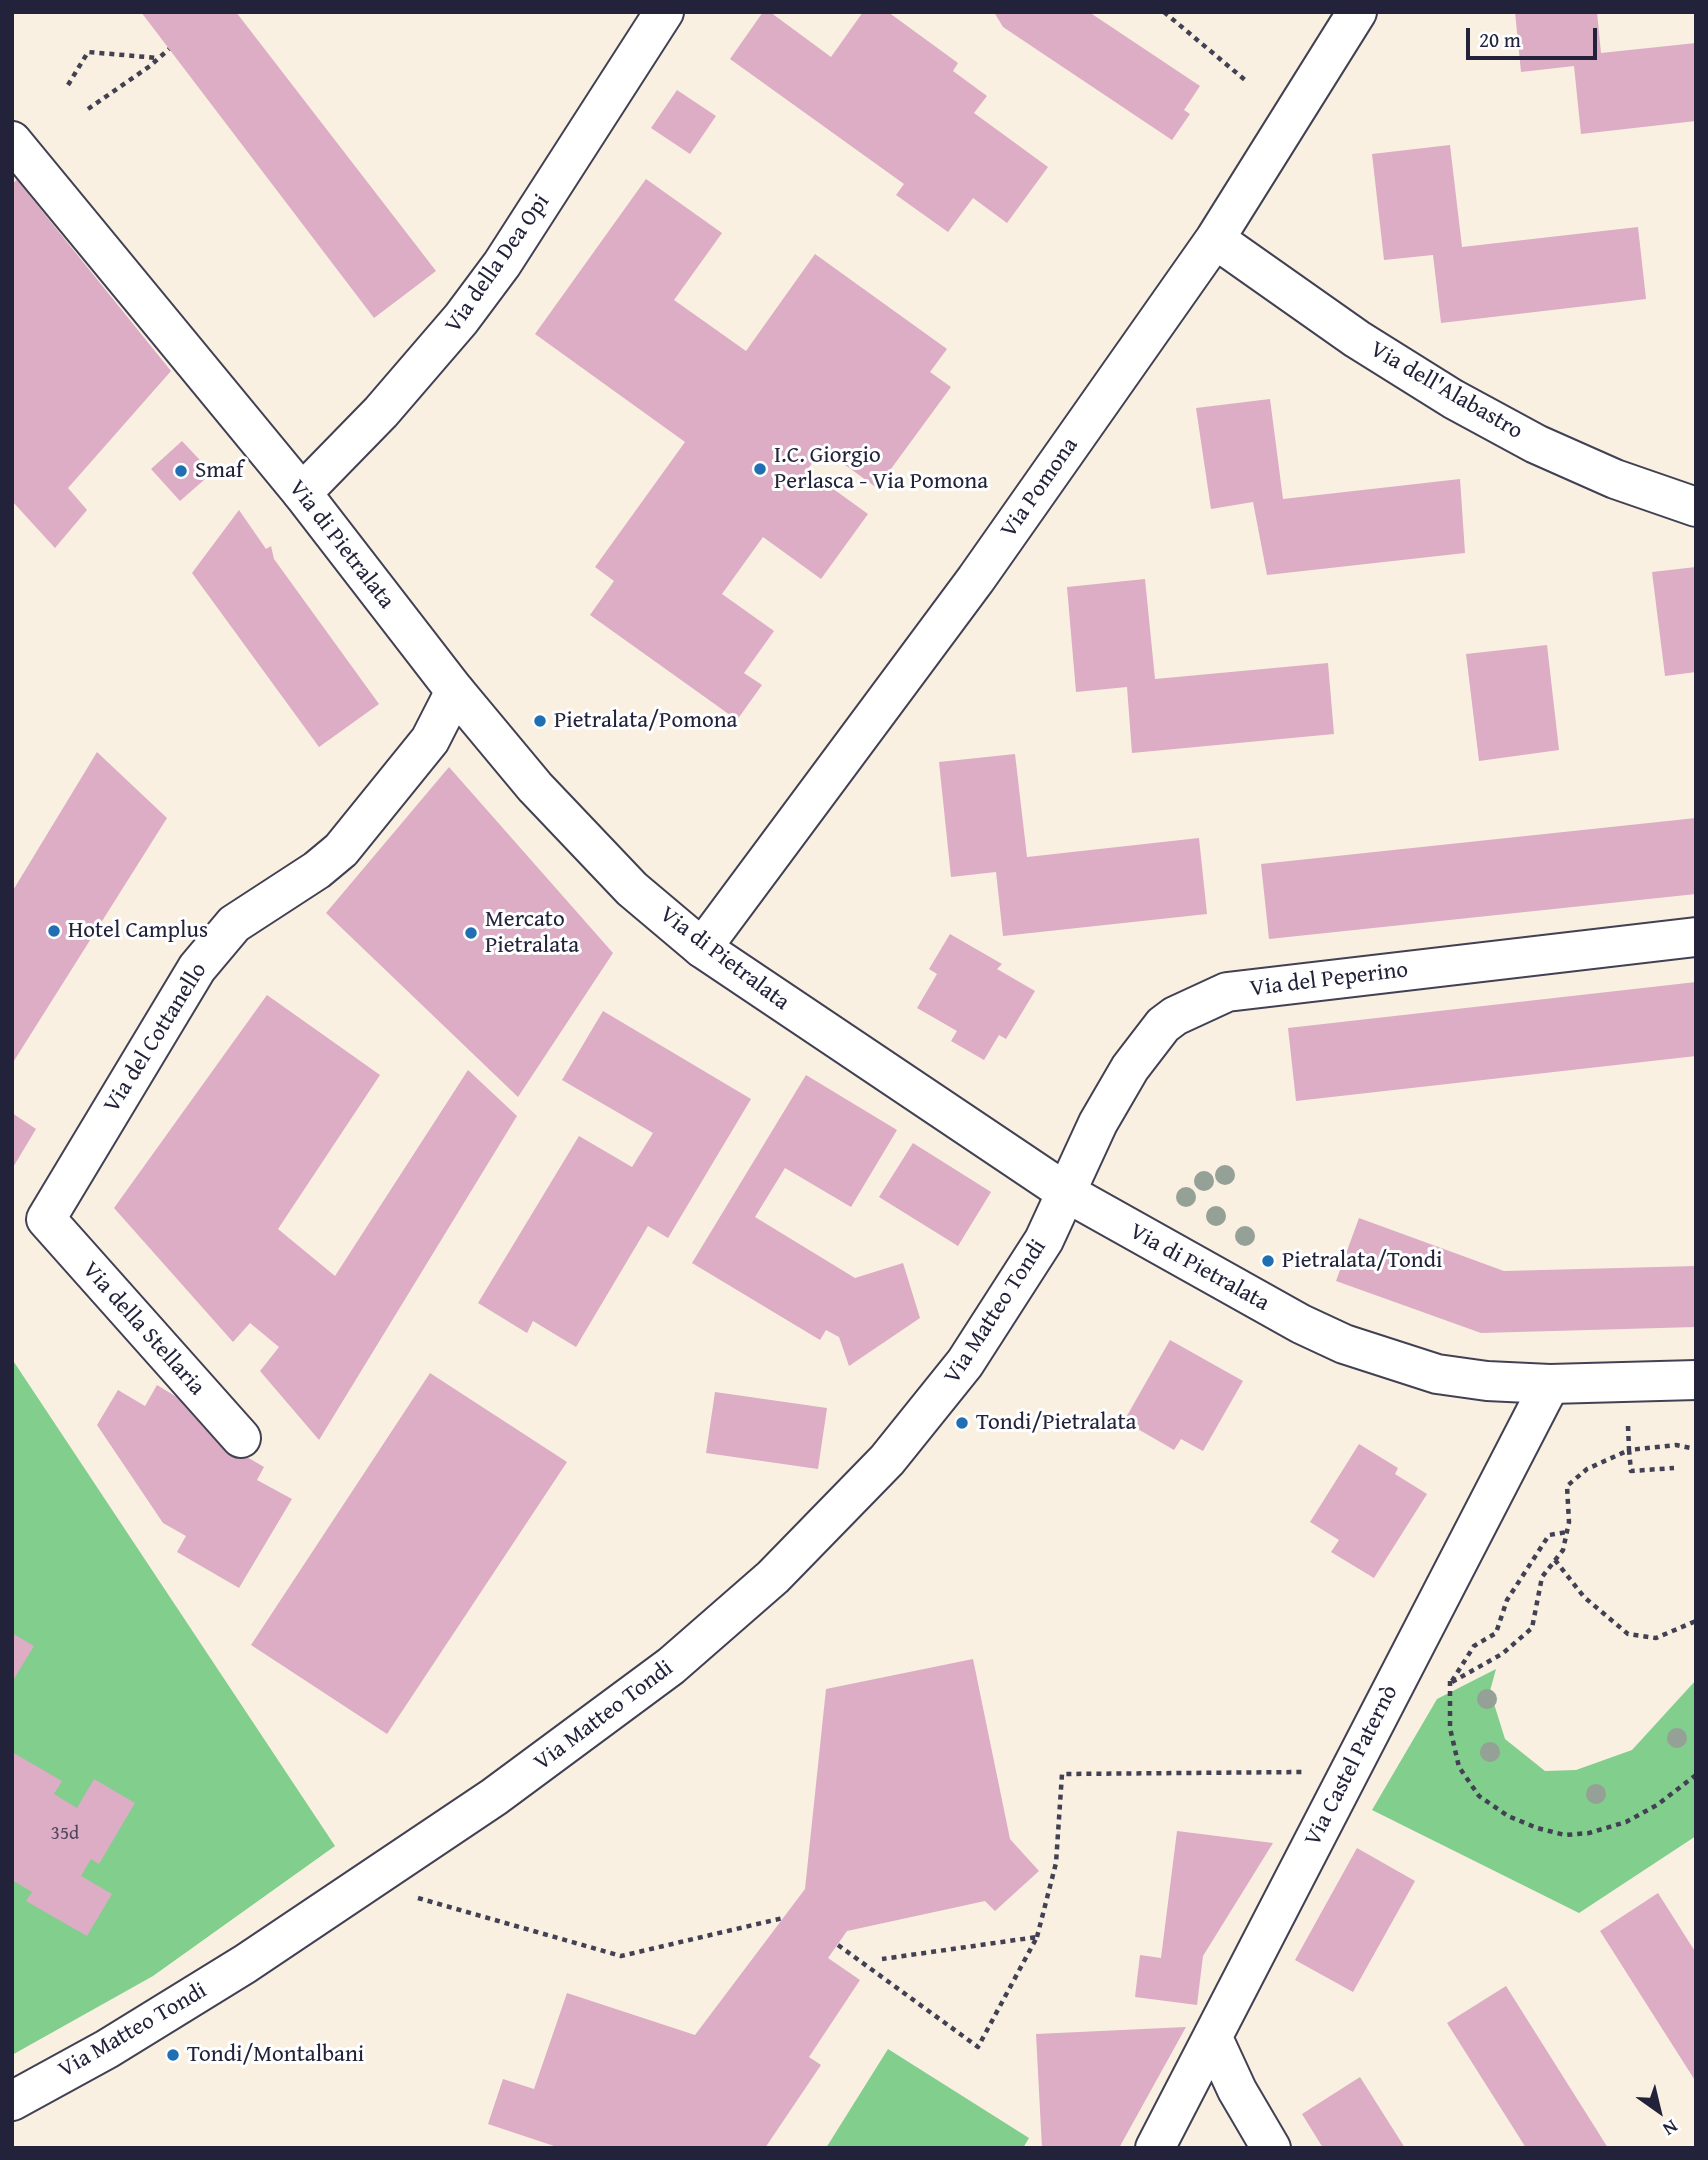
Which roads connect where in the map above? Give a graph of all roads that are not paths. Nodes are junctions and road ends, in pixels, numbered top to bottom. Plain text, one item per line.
1 (664, 12) edge
2 (1357, 12) edge
3 (12, 141) edge
4 (1215, 239) junction
5 (302, 493) junction
6 (1696, 507) edge
7 (455, 691) junction
8 (1696, 937) edge
9 (702, 948) junction
10 (1067, 1193) junction
11 (46, 1219) joint
12 (1696, 1380) edge
13 (1550, 1384) junction
14 (241, 1438) dead end
15 (1213, 2038) junction
16 (12, 2101) edge
17 (1155, 2148) edge
18 (1271, 2148) edge

1 - 5 street, Via della Dea Opi
2 - 4 street, Via Pomona
3 - 5 street, Via di Pietralata
4 - 6 street, Via dell'Alabastro
4 - 9 street, Via Pomona
5 - 7 street, Via di Pietralata
7 - 9 street, Via di Pietralata
7 - 11 street, Via del Cottanello
8 - 10 street, Via del Peperino
9 - 10 street, Via di Pietralata
10 - 13 street, Via di Pietralata
10 - 16 street, Via Matteo Tondi
11 - 14 street, Via della Stellaria
12 - 13 street, Via di Pietralata
13 - 15 street, Via Castel Paternò
15 - 17 street, Via Castel Paternò
15 - 18 street

